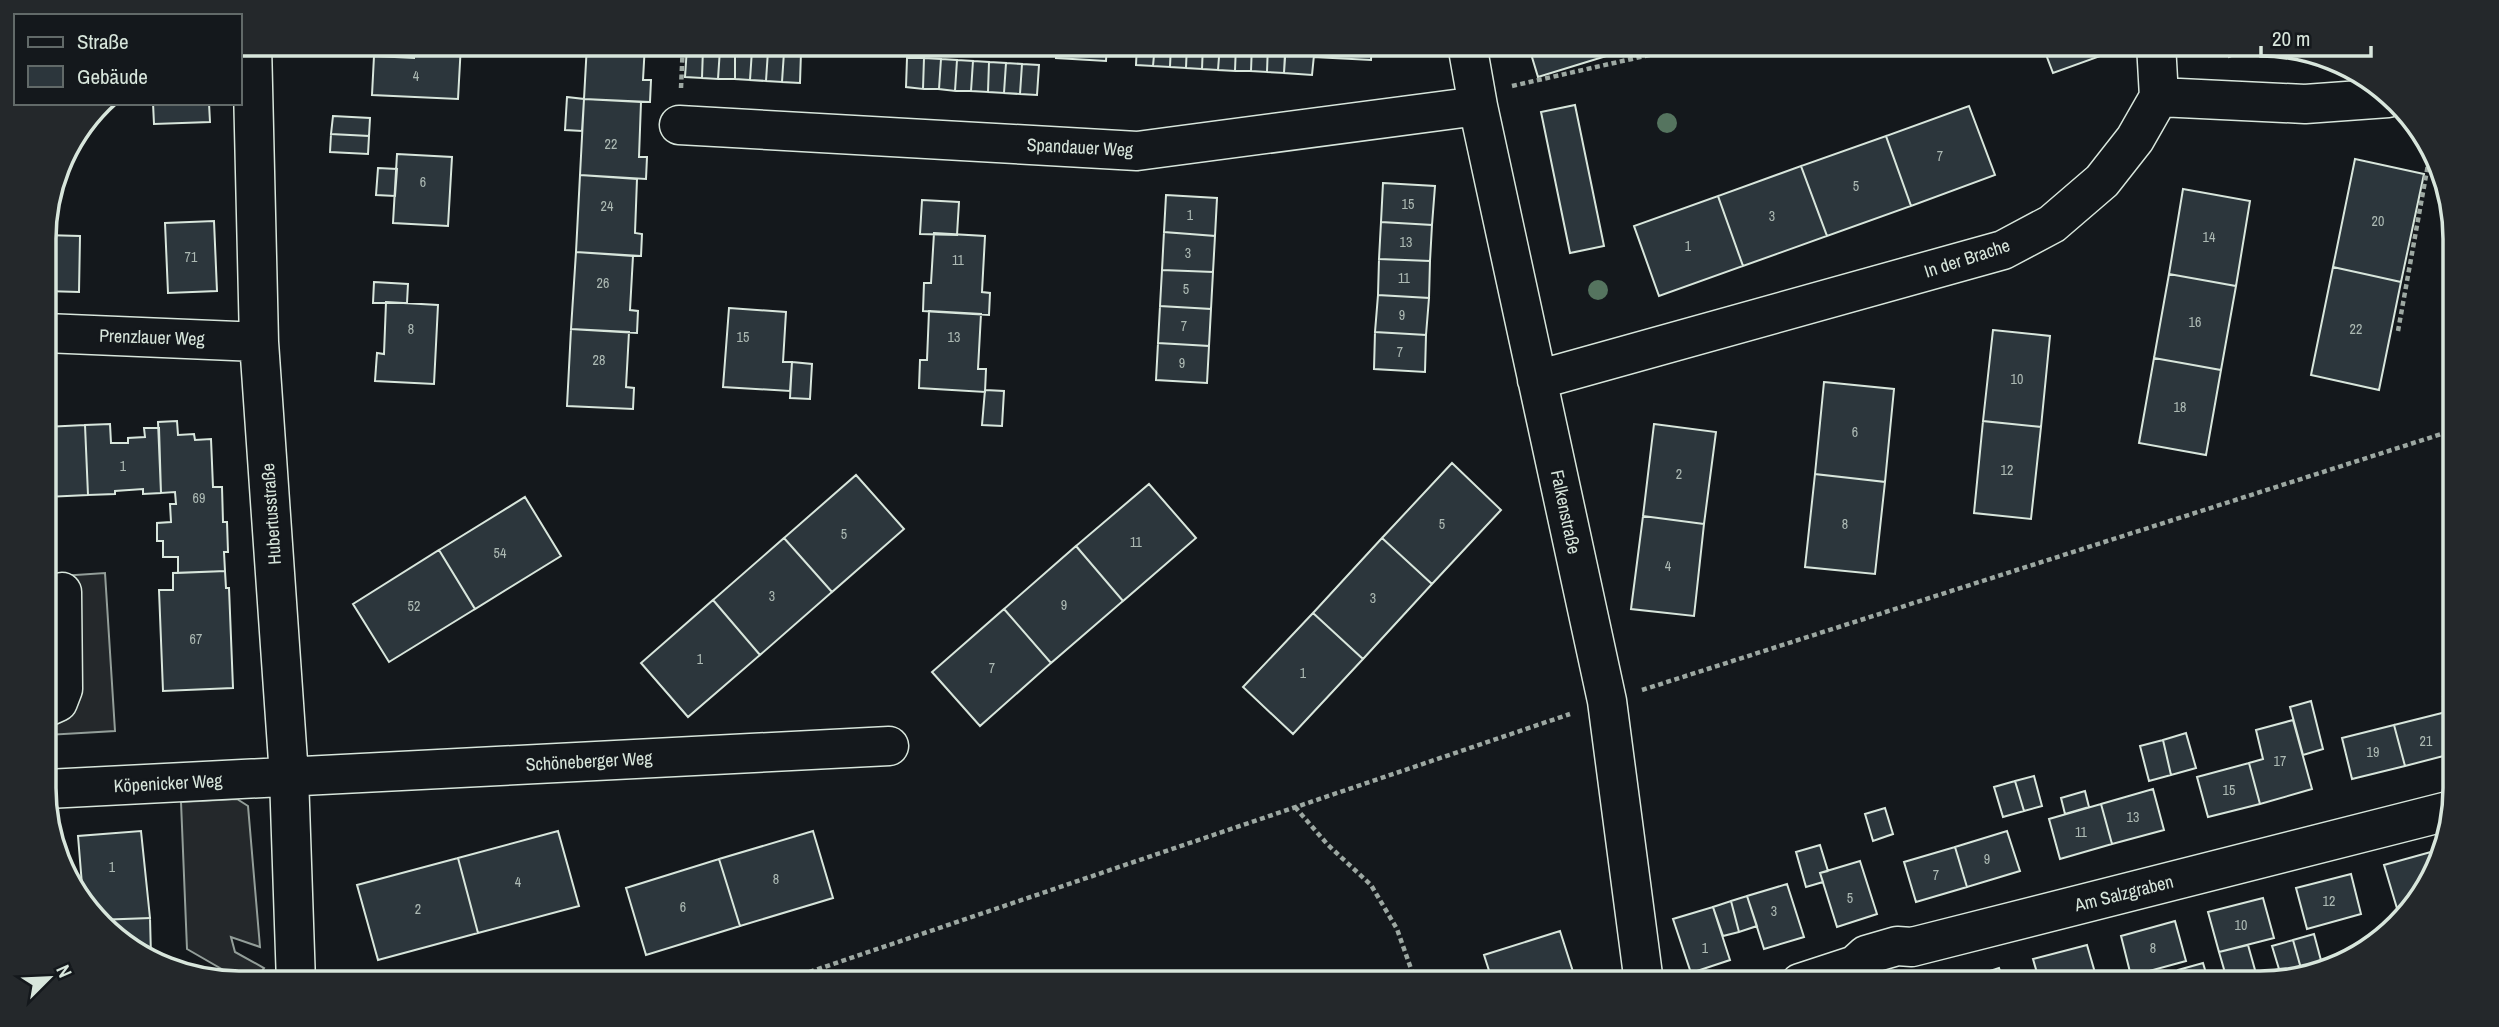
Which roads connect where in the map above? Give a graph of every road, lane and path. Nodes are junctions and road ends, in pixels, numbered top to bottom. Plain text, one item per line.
1 (252, 56) edge
2 (1469, 56) edge
3 (1651, 56) edge
4 (2157, 56) edge
5 (2159, 97) junction
6 (2378, 99) edge
7 (1477, 100) junction
8 (679, 125) dead end
9 (2428, 166) edge
10 (2398, 331) dead end
11 (56, 333) edge
12 (258, 342) junction
13 (1537, 380) junction
14 (2443, 434) edge
15 (62, 592) dead end
16 (1607, 701) junction
17 (56, 703) edge
18 (889, 746) dead end
19 (289, 776) junction
20 (56, 789) edge
21 (1295, 807) junction
22 (2441, 813) edge
23 (296, 971) edge
24 (812, 971) edge
25 (1412, 971) edge
26 (1642, 971) edge
27 (1837, 971) edge

1 - 12 street, Hubertusstraße
2 - 7 street, Falkenstraße
3 - 7 path
4 - 5 street
5 - 6 street
5 - 13 street, In der Brache
7 - 8 street, Spandauer Weg
7 - 13 street, Falkenstraße
9 - 10 path
11 - 12 street, Prenzlauer Weg
12 - 19 street, Hubertusstraße
13 - 16 street, Falkenstraße
14 - 16 path
15 - 17 street
16 - 21 path
16 - 26 street, Falkenstraße
18 - 19 street, Schöneberger Weg
19 - 20 street, Köpenicker Weg
19 - 23 street, Hubertusstraße
21 - 24 path
21 - 25 path
22 - 27 street, Am Salzgraben

